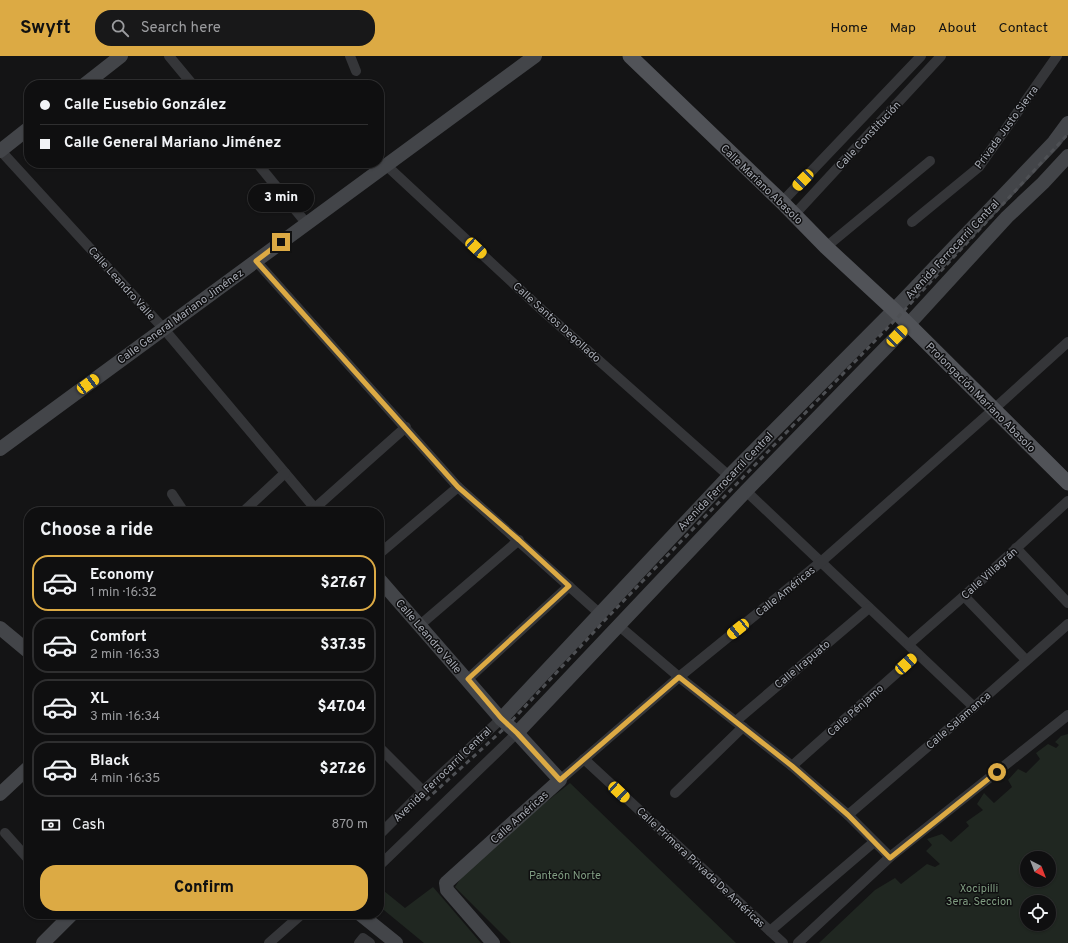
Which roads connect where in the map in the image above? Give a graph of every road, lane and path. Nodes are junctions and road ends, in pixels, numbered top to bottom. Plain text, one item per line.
1 (121, 56) edge
2 (169, 56) edge
3 (350, 56) edge
4 (535, 56) edge
5 (630, 56) edge
6 (921, 56) edge
7 (941, 56) edge
8 (1057, 56) edge
9 (356, 71) dead end
10 (90, 80) edge
11 (189, 80) edge
12 (1068, 123) edge
13 (24, 132) edge
14 (0, 150) edge
15 (1068, 156) edge
16 (930, 161) dead end
17 (387, 166) junction
18 (261, 168) edge
19 (782, 202) junction
20 (794, 214) junction
21 (912, 222) dead end
22 (307, 224) junction
23 (826, 247) junction
24 (256, 261) junction
25 (894, 310) junction
26 (908, 325) junction
27 (164, 329) junction
28 (1068, 342) edge
29 (994, 409) junction
30 (406, 427) junction
31 (0, 449) edge
32 (285, 473) junction
33 (729, 476) junction
34 (1068, 483) edge
35 (458, 487) junction
36 (746, 491) junction
37 (172, 494) dead end
38 (1068, 500) edge
39 (180, 507) edge
40 (248, 507) edge
41 (313, 507) edge
42 (319, 507) edge
43 (519, 540) junction
44 (1016, 548) junction
45 (384, 550) edge
46 (822, 562) junction
47 (384, 585) edge
48 (569, 586) junction
49 (964, 596) junction
50 (1068, 603) edge
51 (869, 608) junction
52 (599, 613) junction
53 (1068, 624) edge
54 (420, 625) junction
55 (618, 625) junction
56 (0, 628) edge
57 (908, 644) junction
58 (24, 648) edge
59 (918, 654) junction
60 (1026, 660) junction
61 (679, 677) junction
62 (468, 679) junction
63 (974, 707) junction
64 (1068, 715) edge
65 (501, 718) junction
66 (740, 724) junction
67 (517, 733) junction
68 (384, 752) edge
69 (584, 759) junction
70 (792, 766) junction
71 (24, 772) edge
72 (560, 780) junction
73 (423, 791) junction
74 (675, 793) dead end
75 (0, 794) edge
76 (848, 815) junction
77 (384, 830) edge
78 (5, 833) dead end
79 (874, 842) junction
80 (24, 854) edge
81 (890, 858) junction
82 (384, 861) edge
83 (67, 919) edge
84 (296, 919) edge
85 (366, 919) edge
86 (770, 931) junction
87 (43, 943) edge
88 (269, 943) edge
89 (359, 943) edge
90 (370, 943) edge
91 (396, 943) edge
92 (493, 943) edge
93 (783, 943) edge
94 (798, 943) edge

1 - 10 main road
2 - 11 street
3 - 9 street
4 - 17 main road, Calle General Mariano Jiménez
5 - 19 main road, Calle Mariano Abasolo
6 - 19 street, Calle Constitución
7 - 20 street, Calle Constitución
8 - 21 street, Privada Justo Sierra
12 - 25 main road, Avenida Ferrocarril Central
13 - 14 main road
14 - 27 street, Calle Leandro Valle
15 - 26 main road, Avenida Ferrocarril Central
16 - 23 street
17 - 22 main road, Calle General Mariano Jiménez
17 - 33 street, Calle Santos Degollado
18 - 22 street
19 - 20 main road, Calle Mariano Abasolo
20 - 23 main road, Calle Mariano Abasolo
22 - 24 main road, Calle General Mariano Jiménez
23 - 25 main road, Calle Mariano Abasolo
24 - 27 main road, Calle General Mariano Jiménez
24 - 30 street
25 - 26 main road, Prolongación Mariano Abasolo
25 - 33 main road, Avenida Ferrocarril Central
26 - 29 main road, Prolongación Mariano Abasolo
26 - 36 main road, Avenida Ferrocarril Central
27 - 31 main road, Calle General Mariano Jiménez
27 - 32 street, Calle Leandro Valle
28 - 29 street, Calle Américas
29 - 34 main road, Prolongación Mariano Abasolo
29 - 46 street, Calle Américas
30 - 35 street
30 - 42 street
32 - 40 street
32 - 41 street, Calle Leandro Valle
33 - 52 main road, Avenida Ferrocarril Central
35 - 43 street
35 - 45 street
36 - 46 street
36 - 55 main road, Avenida Ferrocarril Central
37 - 39 street
38 - 44 street, Calle Villagrán
43 - 48 street
43 - 54 street
44 - 49 street, Calle Villagrán
44 - 50 street
46 - 51 street
46 - 61 street, Calle Américas
47 - 54 main road, Calle Leandro Valle
48 - 52 street
48 - 62 street
49 - 57 street, Calle Villagrán
49 - 60 street
51 - 57 street
51 - 66 street, Calle Irapuato
52 - 65 main road, Avenida Ferrocarril Central
53 - 60 street, Calle Salamanca
54 - 62 main road, Calle Leandro Valle
55 - 61 street
55 - 67 main road, Avenida Ferrocarril Central
56 - 58 main road
57 - 59 street
59 - 63 street
59 - 70 street, Calle Pénjamo
60 - 63 street, Calle Salamanca
61 - 66 street
61 - 69 street, Calle Américas
62 - 65 main road, Calle Leandro Valle
63 - 76 street, Calle Salamanca
64 - 81 street
65 - 67 main road, Calle Leandro Valle
65 - 73 street, Avenida Ferrocarril Central
66 - 70 street
66 - 74 street, Calle Irapuato
67 - 72 main road, Calle Leandro Valle
67 - 82 street, Avenida Ferrocarril Central
68 - 73 street
69 - 72 street, Calle Américas
69 - 86 street, Calle Primera Privada De Américas
70 - 76 street
71 - 75 main road
72 - 92 main road, Calle Américas
73 - 77 street, Avenida Ferrocarril Central
76 - 79 street
78 - 80 street
79 - 81 street
79 - 86 street
81 - 94 street
83 - 87 main road
84 - 88 street
85 - 91 main road
86 - 93 street, Calle Primera Privada De Américas
89 - 90 street

